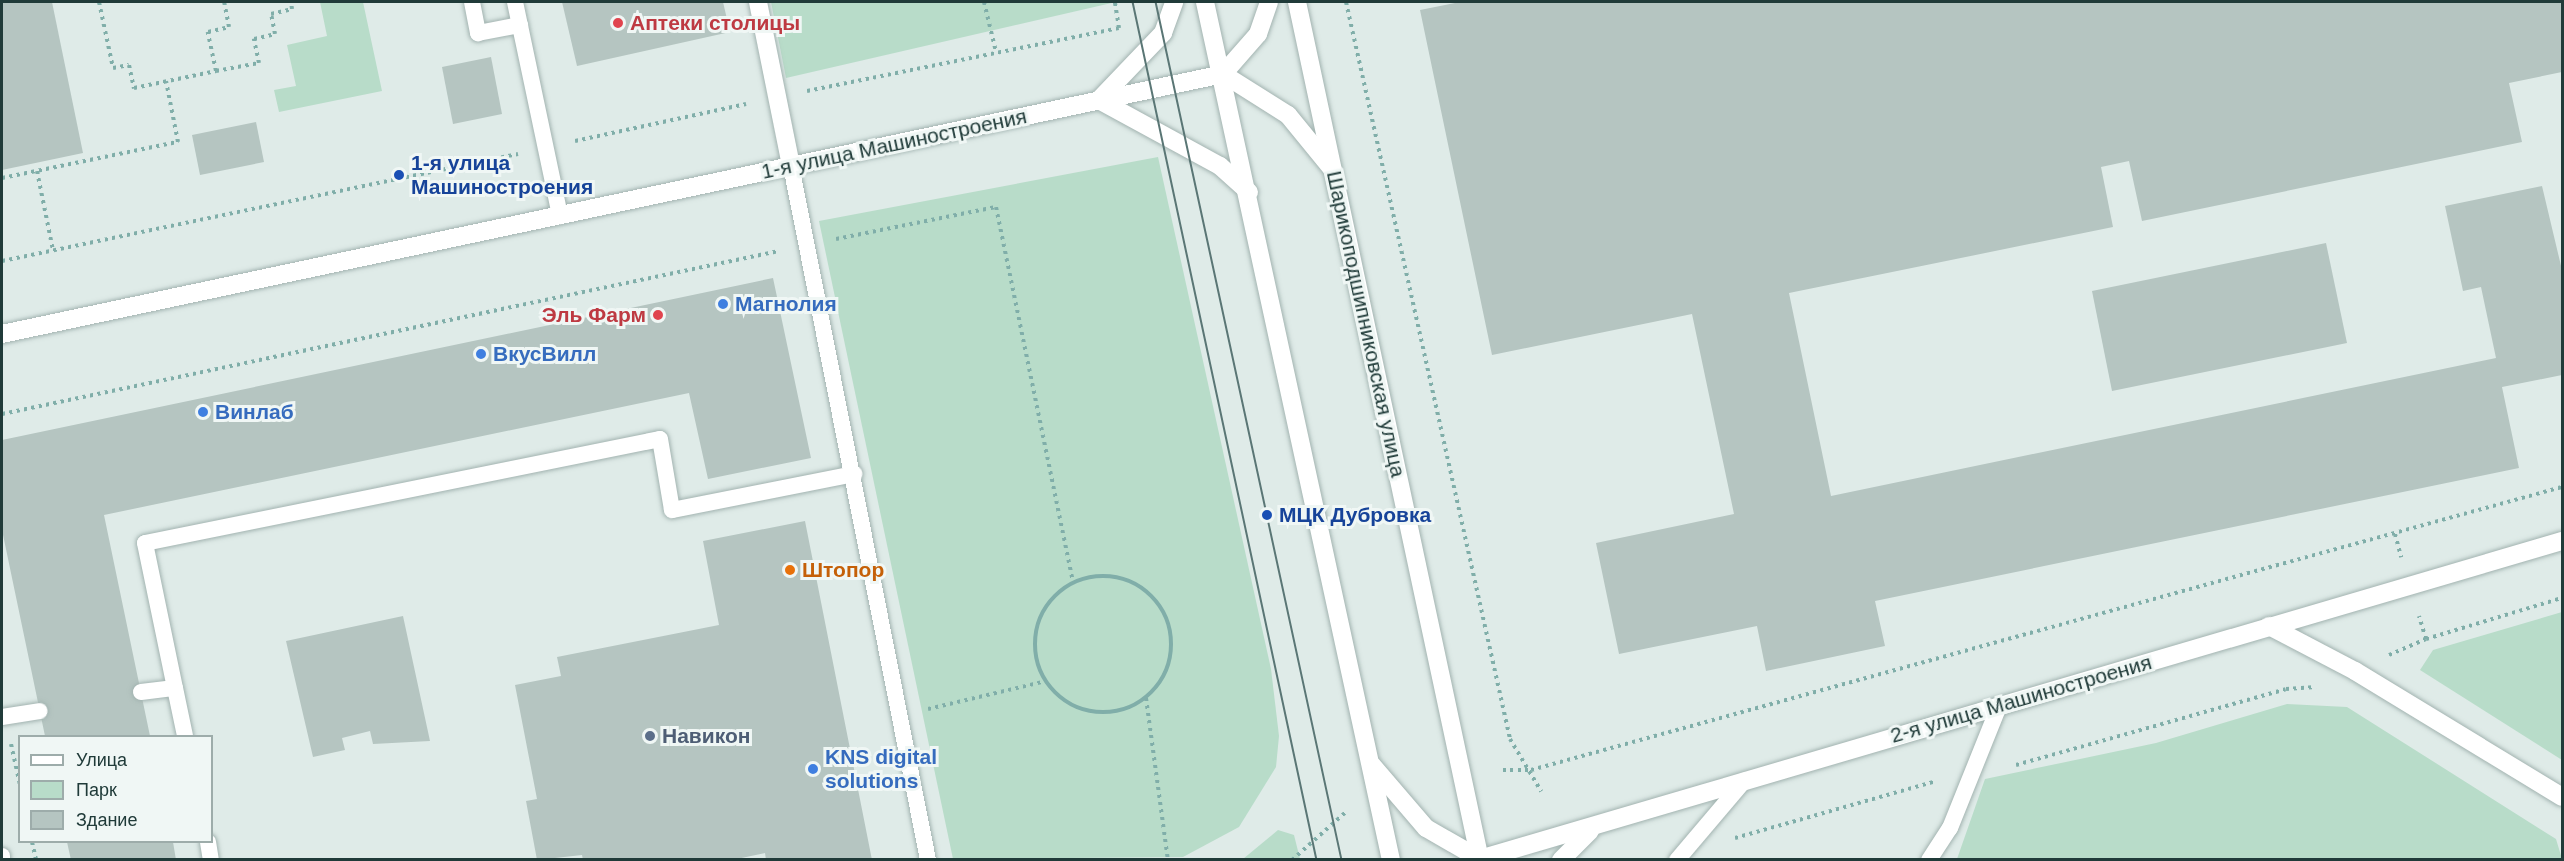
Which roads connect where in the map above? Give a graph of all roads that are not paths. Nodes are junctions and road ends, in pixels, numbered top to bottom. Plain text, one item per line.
1 (472, 2) edge
2 (515, 2) edge
3 (758, 2) edge
4 (1174, 2) edge
5 (1205, 2) edge
6 (1269, 2) edge
7 (1297, 2) edge
8 (520, 25) junction
9 (1224, 74) junction
10 (1099, 100) junction
11 (791, 166) junction
12 (1333, 170) junction
13 (1249, 192) junction
14 (560, 216) junction
15 (2, 334) edge
16 (854, 474) junction
17 (2562, 541) edge
18 (2269, 626) junction
19 (175, 688) junction
20 (141, 692) dead end
21 (1999, 706) junction
22 (40, 711) dead end
23 (2, 717) edge
24 (185, 735) edge
25 (1371, 763) junction
26 (2531, 780) junction
27 (1744, 781) junction
28 (2562, 797) edge
29 (2562, 805) edge
30 (1597, 827) junction
31 (208, 843) edge
32 (1480, 859) edge
33 (211, 860) edge
34 (928, 860) edge
35 (1391, 860) edge
36 (1560, 860) edge
37 (1677, 860) edge
38 (1929, 860) edge

1 - 8 lane
2 - 8 lane
3 - 11 main road
4 - 10 main road
5 - 9 main road
6 - 9 main road
7 - 12 main road, Шарикоподшипниковская улица
8 - 14 lane
9 - 10 main road, 1-я улица Машиностроения
9 - 12 main road
9 - 13 main road
10 - 11 main road, 1-я улица Машиностроения
10 - 13 main road
11 - 14 main road, 1-я улица Машиностроения
11 - 16 lane
12 - 32 main road, Шарикоподшипниковская улица
13 - 25 main road
14 - 15 main road, 1-я улица Машиностроения
16 - 19 lane
16 - 34 lane
17 - 18 main road, 2-я улица Машиностроения
18 - 21 main road, 2-я улица Машиностроения
18 - 26 main road
19 - 20 lane
19 - 24 lane
21 - 27 main road, 2-я улица Машиностроения
21 - 38 lane
22 - 23 lane
25 - 32 main road
25 - 35 main road
26 - 28 main road
26 - 29 main road
27 - 30 main road, 2-я улица Машиностроения
27 - 37 lane
30 - 32 main road, 2-я улица Машиностроения
30 - 36 main road
31 - 33 lane

